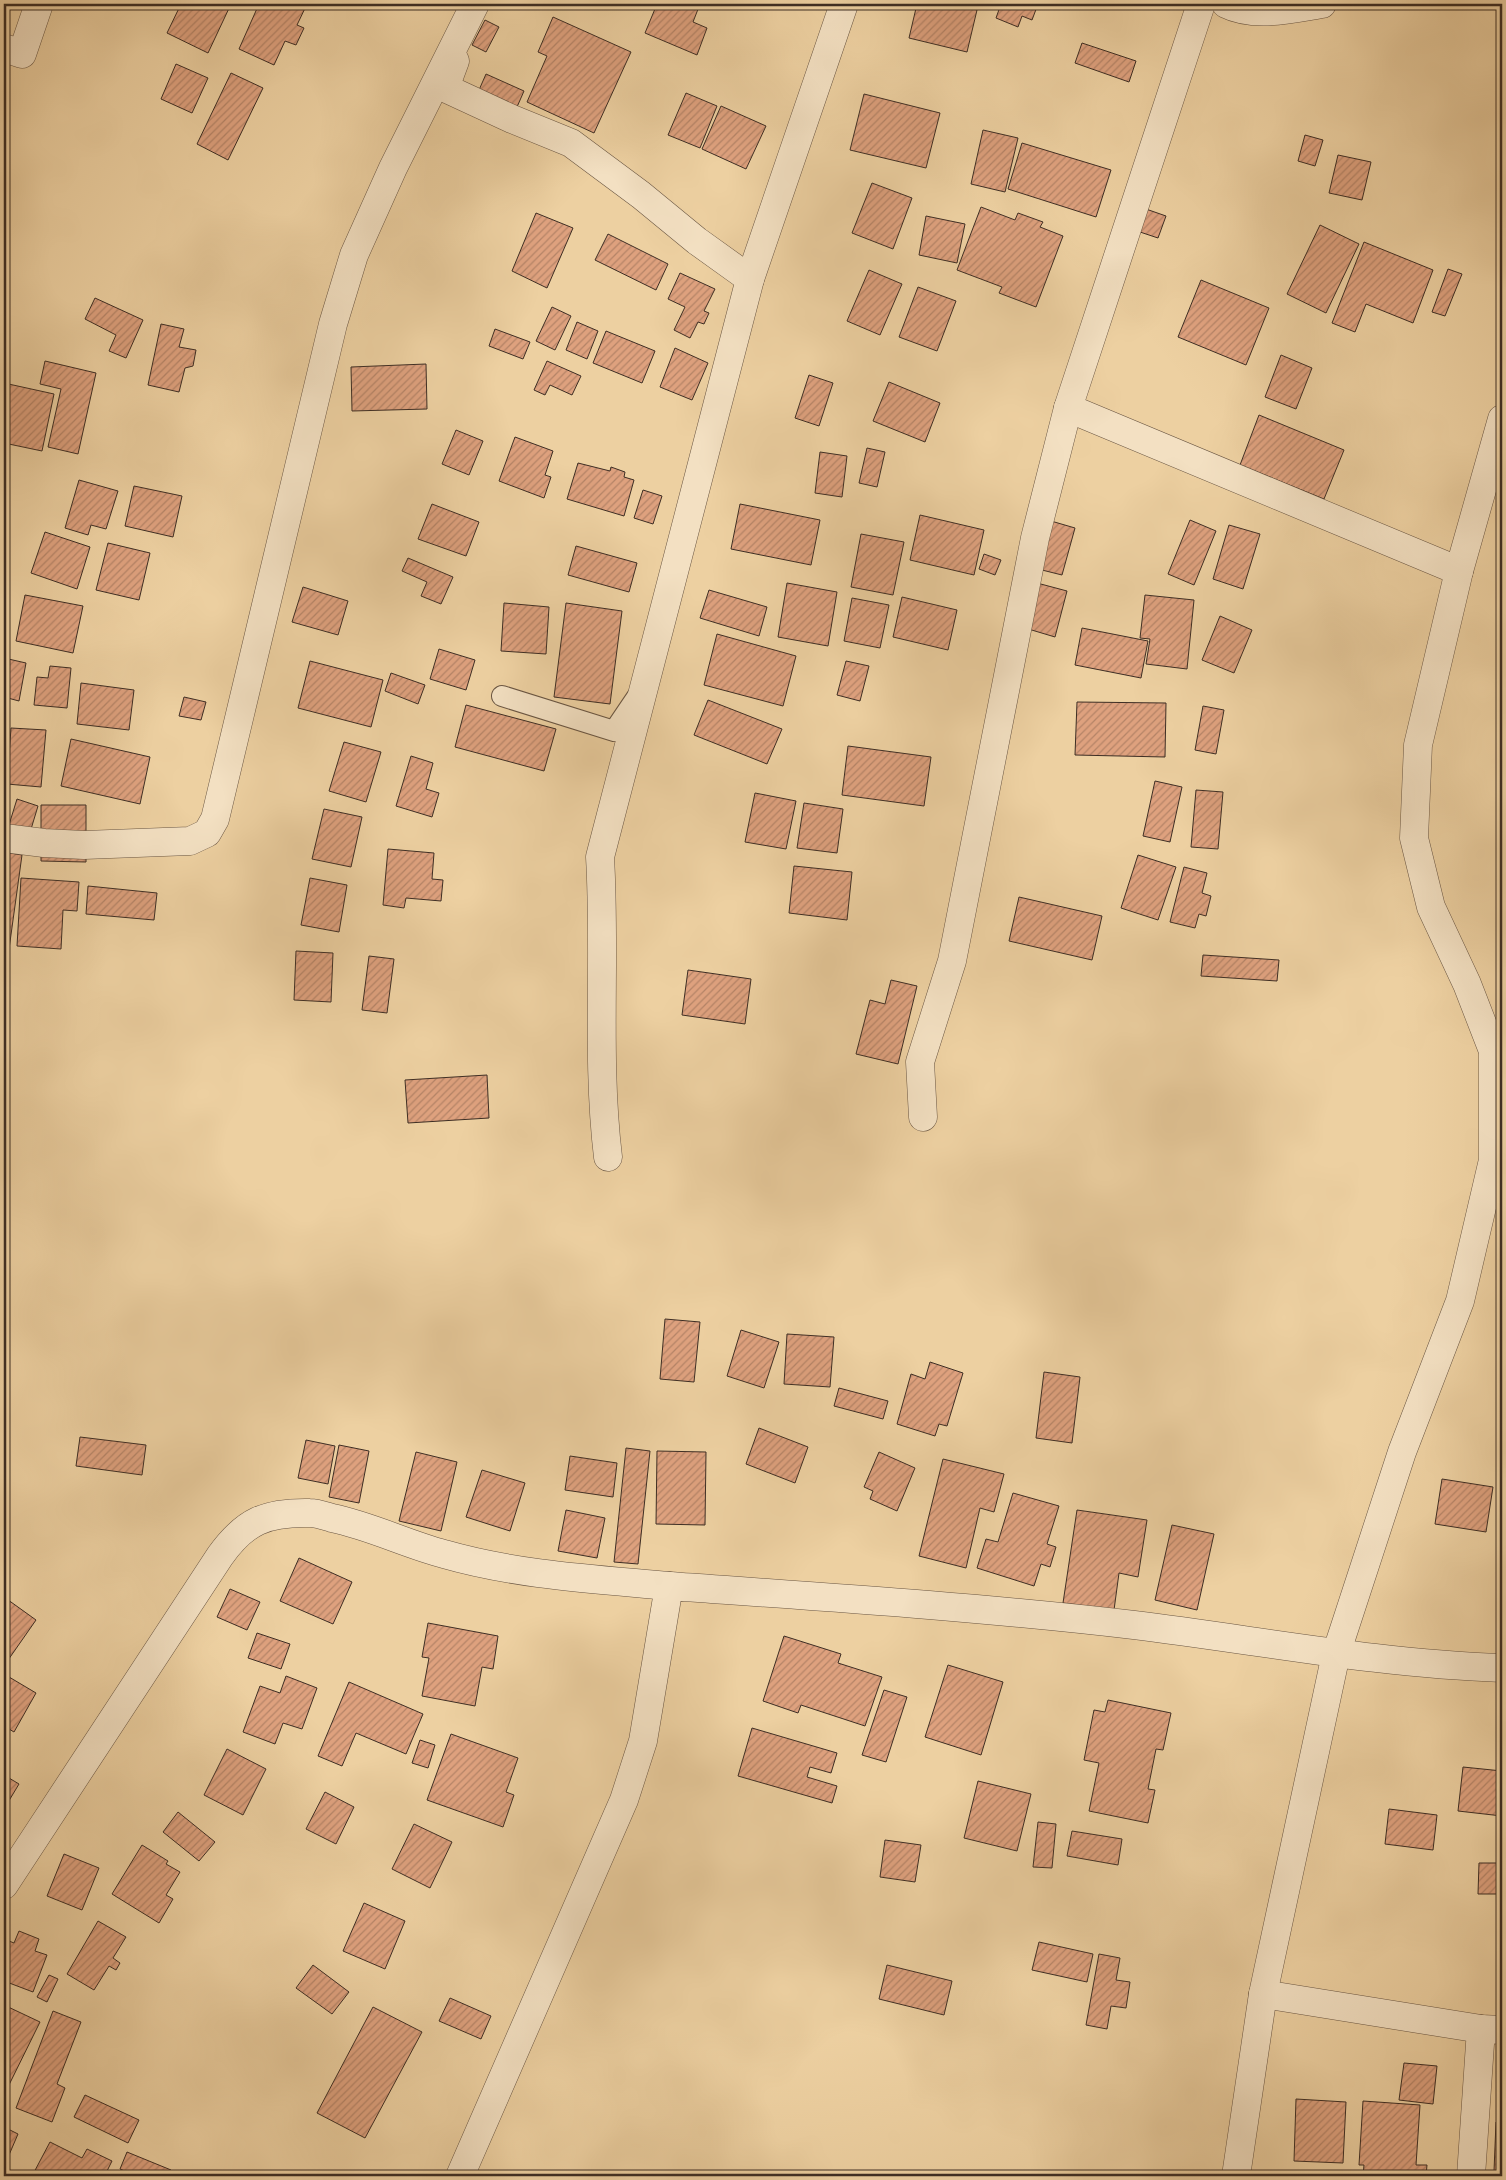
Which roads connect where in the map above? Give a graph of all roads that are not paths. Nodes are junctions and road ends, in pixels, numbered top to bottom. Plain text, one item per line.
1 (38, 4) edge
2 (476, 4) edge
3 (844, 4) edge
4 (1201, 4) edge
5 (1226, 4) edge
6 (1322, 4) edge
7 (4, 48) edge
8 (750, 278) junction
9 (1068, 408) junction
10 (1502, 419) edge
11 (1458, 571) junction
12 (642, 689) junction
13 (502, 696) dead end
14 (4, 838) edge
15 (1498, 1053) edge
16 (923, 1116) dead end
17 (608, 1157) dead end
18 (669, 1586) junction
19 (1336, 1654) junction
20 (1502, 1668) edge
21 (4, 1885) edge
22 (1263, 1994) junction
23 (1491, 2030) edge
24 (460, 2176) edge
25 (1236, 2176) edge
26 (1471, 2176) edge

1 - 7 street
2 - 8 street
2 - 14 street
3 - 8 street
4 - 9 street
5 - 6 street
8 - 12 street
9 - 11 street
9 - 16 street
10 - 11 street
11 - 15 street
12 - 13 lane
12 - 17 street
15 - 19 street
18 - 19 street
18 - 21 street
18 - 24 street
19 - 20 street
19 - 22 street
22 - 23 street
22 - 25 street
23 - 26 street

